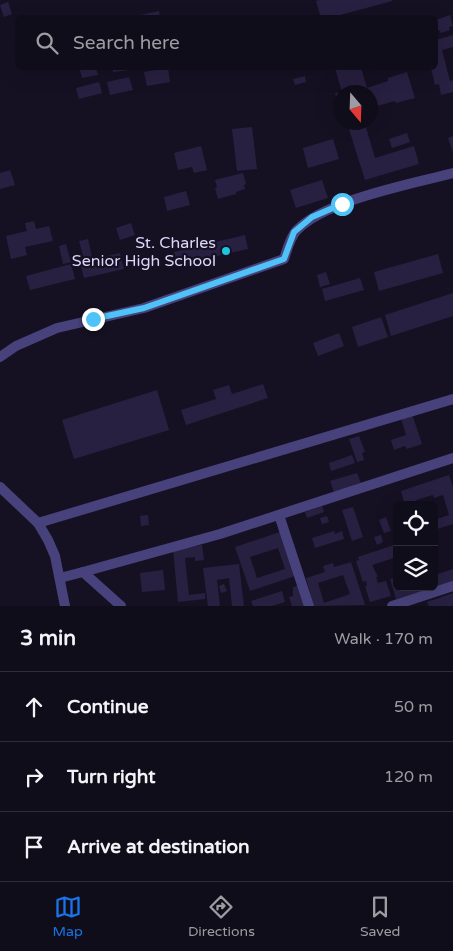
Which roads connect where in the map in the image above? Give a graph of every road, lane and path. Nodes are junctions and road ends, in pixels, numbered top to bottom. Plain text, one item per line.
1 (453, 173) edge
2 (0, 357) edge
3 (453, 399) edge
4 (453, 458) edge
5 (0, 487) edge
6 (279, 515) junction
7 (38, 523) junction
8 (83, 572) junction
9 (60, 578) junction
10 (453, 586) edge
11 (66, 606) edge
12 (121, 606) edge
13 (309, 606) edge
14 (392, 606) edge

1 - 2 street
3 - 7 street
4 - 6 street
5 - 7 street
6 - 8 street
6 - 13 street
7 - 9 street
8 - 9 street
8 - 12 street
9 - 11 street
10 - 14 street

